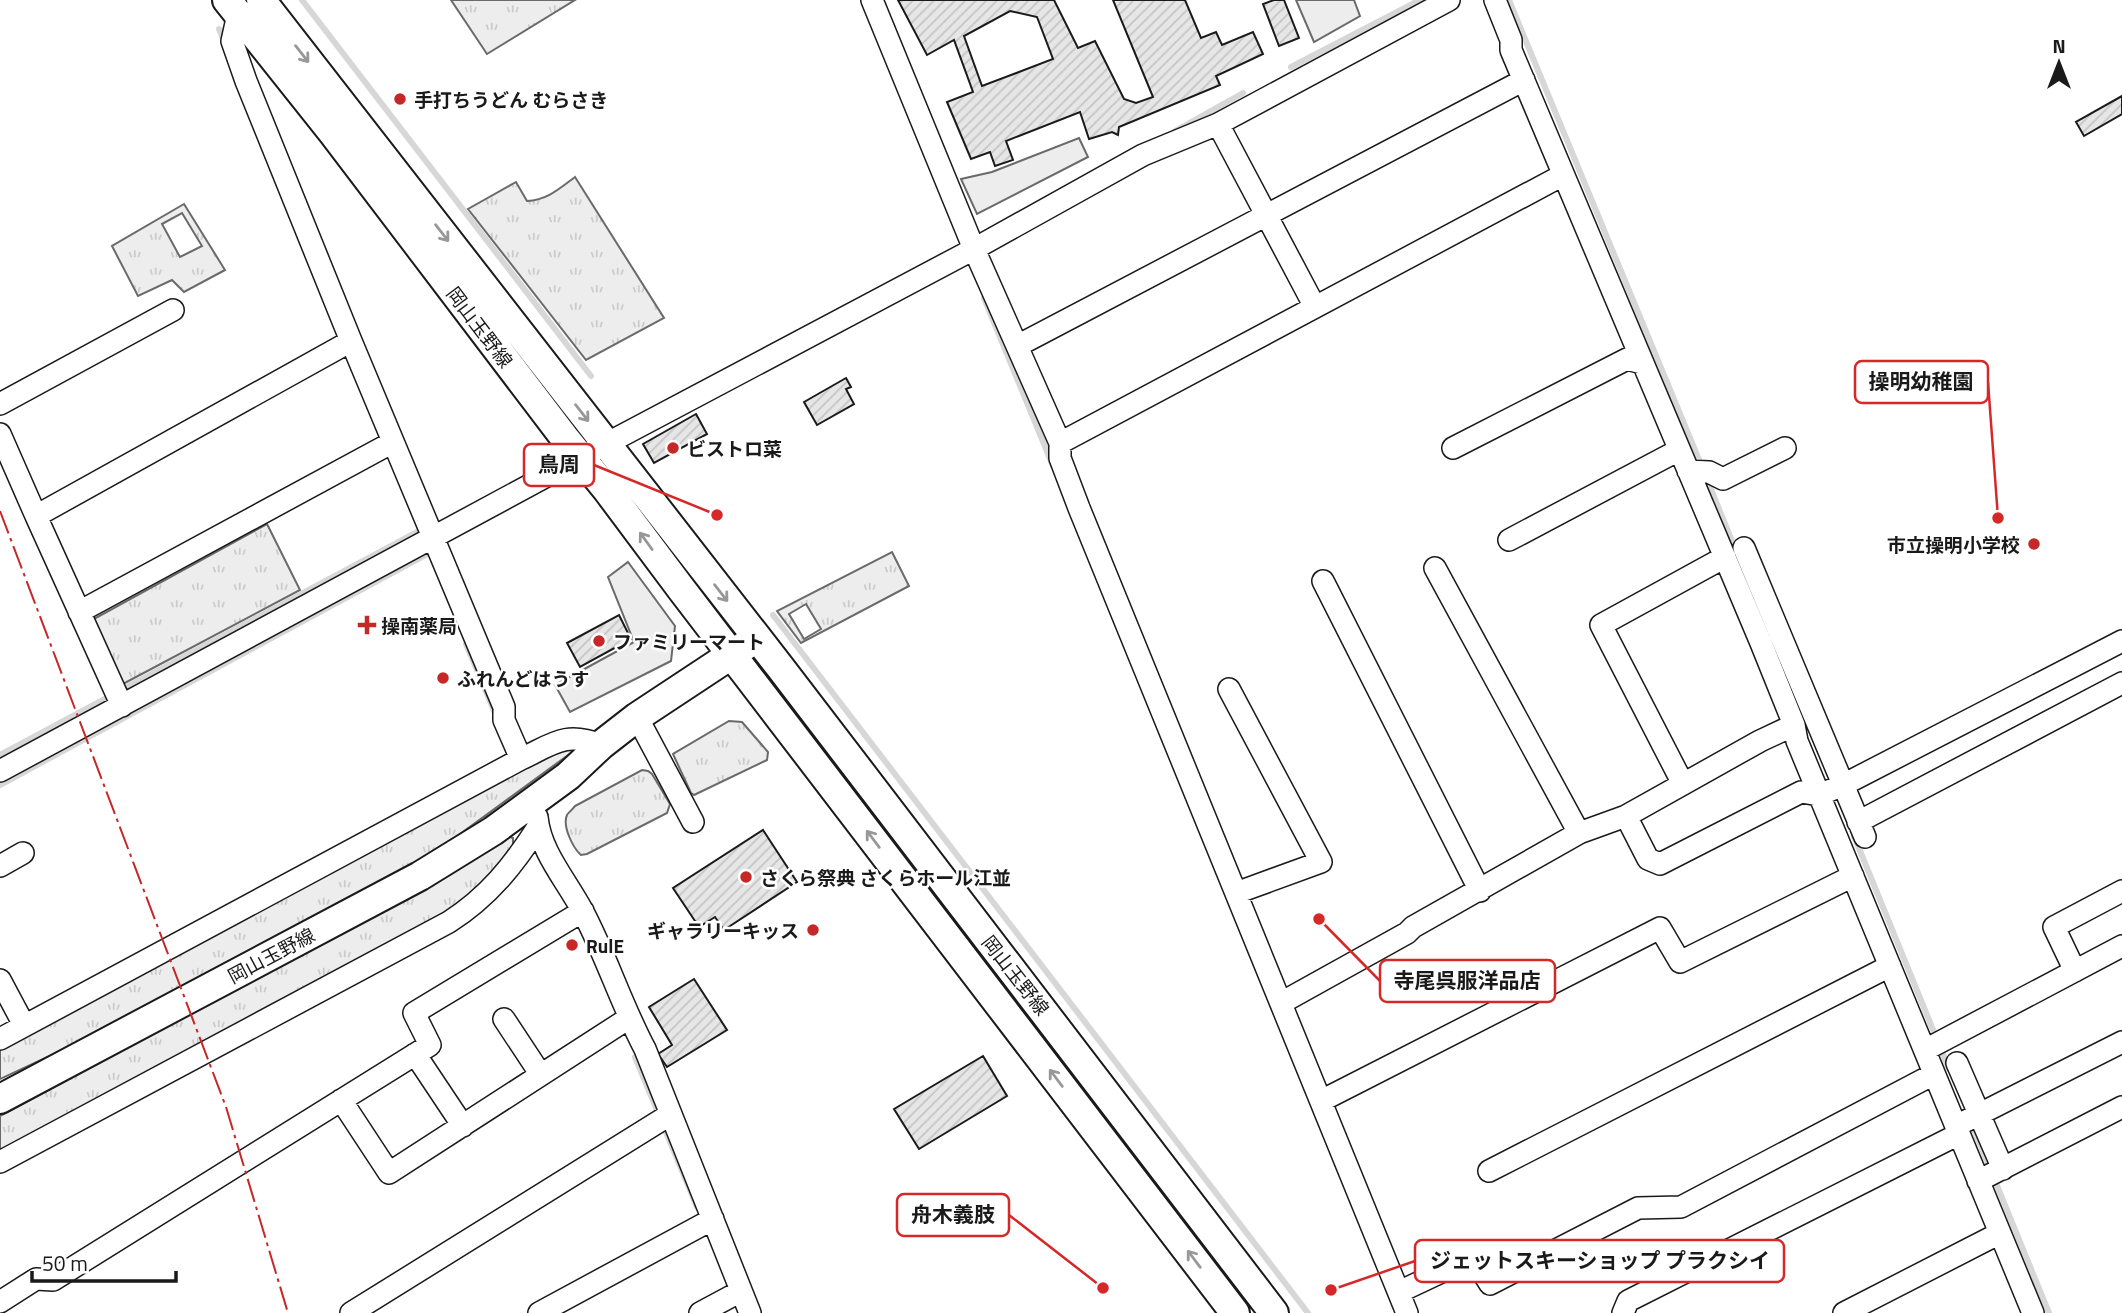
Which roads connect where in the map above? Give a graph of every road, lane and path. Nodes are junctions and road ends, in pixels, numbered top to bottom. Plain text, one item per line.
1 (872, 0) edge
2 (1450, 0) edge
3 (1495, 0) edge
4 (242, 5) edge
5 (1524, 80) junction
6 (1218, 124) junction
7 (1563, 175) junction
8 (1266, 215) junction
9 (974, 249) junction
10 (1315, 307) junction
11 (173, 310) dead end
12 (348, 343) junction
13 (1017, 346) junction
14 (1642, 363) junction
15 (0, 404) edge
16 (0, 434) edge
17 (1059, 443) junction
18 (606, 444) junction
19 (388, 445) junction
20 (1453, 448) dead end
21 (1784, 448) dead end
22 (1679, 450) junction
23 (580, 458) junction
24 (1697, 471) junction
25 (36, 516) junction
26 (1509, 540) dead end
27 (428, 541) junction
28 (1744, 548) dead end
29 (1725, 557) junction
30 (1435, 568) dead end
31 (1324, 581) dead end
32 (79, 612) junction
33 (756, 639) junction
34 (2122, 641) edge
35 (732, 655) junction
36 (2122, 683) edge
37 (1229, 689) dead end
38 (118, 698) junction
39 (637, 717) junction
40 (1794, 725) junction
41 (601, 745) junction
42 (520, 759) junction
43 (0, 771) edge
44 (1683, 784) junction
45 (1832, 790) junction
46 (537, 814) junction
47 (1626, 816) junction
48 (692, 822) dead end
49 (1851, 829) junction
50 (1580, 833) junction
51 (23, 853) dead end
52 (513, 865) junction
53 (0, 866) edge
54 (558, 869) junction
55 (1853, 876) junction
56 (1480, 891) junction
57 (2122, 891) edge
58 (1236, 893) junction
59 (583, 911) junction
60 (2122, 946) edge
61 (1890, 966) junction
62 (2075, 971) junction
63 (0, 980) edge
64 (1281, 1003) junction
65 (629, 1018) junction
66 (504, 1019) dead end
67 (24, 1025) junction
68 (0, 1039) edge
69 (2122, 1041) edge
70 (1933, 1046) junction
71 (415, 1054) junction
72 (1957, 1063) dead end
73 (1934, 1074) junction
74 (541, 1075) junction
75 (0, 1098) edge
76 (341, 1100) junction
77 (1321, 1101) junction
78 (2122, 1107) edge
79 (662, 1119) junction
80 (1966, 1124) junction
81 (463, 1126) junction
82 (0, 1162) edge
83 (1489, 1171) dead end
84 (1991, 1175) junction
85 (706, 1223) junction
86 (2000, 1233) junction
87 (741, 1291) junction
88 (1399, 1292) junction
89 (0, 1302) edge
90 (351, 1313) edge
91 (539, 1313) edge
92 (700, 1313) edge
93 (750, 1313) edge
94 (1236, 1313) edge
95 (1274, 1313) edge
96 (1408, 1313) edge
97 (1623, 1313) edge
98 (1844, 1313) edge
99 (2033, 1313) edge

1 - 9 street
2 - 6 street
3 - 5 street
4 - 12 street
4 -> 18 main road, 岡山玉野線
4 - 23 main road, 岡山玉野線
5 - 7 street
5 - 8 street
6 - 8 street
6 - 9 street
7 - 10 street
7 - 14 street
8 - 10 street
8 - 13 street
9 - 13 street
9 - 18 street
10 - 17 street
11 - 15 street
12 - 19 street
12 - 25 street
13 - 17 street
14 - 20 street
14 - 22 street
16 - 25 street
17 - 58 street
18 - 23 street
18 -> 33 main road, 岡山玉野線
19 - 27 street
19 - 32 street
21 - 24 street
22 - 24 street
22 - 26 street
23 - 27 street
35 -> 23 main road, 岡山玉野線
24 - 29 street
25 - 32 street
27 - 38 street
27 - 42 street
28 - 45 street
29 - 40 street
29 - 44 street
30 - 50 street
31 - 56 street
32 - 38 street
33 - 35 main road, 岡山玉野線
33 - 95 main road, 岡山玉野線
34 - 45 street
35 - 39 main road, 岡山玉野線
94 -> 35 main road, 岡山玉野線
36 - 49 street
37 - 58 street
38 - 43 street
39 - 41 main road, 岡山玉野線
39 - 48 street
40 - 44 street
40 - 45 street
41 - 42 street
41 - 46 main road, 岡山玉野線
42 - 67 street
44 - 47 street
45 - 47 street
45 - 49 street
46 - 52 street
46 - 54 street
46 - 75 main road, 岡山玉野線
47 - 50 street
49 - 55 street
50 - 56 street
51 - 53 street
52 - 54 street
52 - 82 street
54 - 59 street
55 - 61 street
55 - 77 street
56 - 64 street
57 - 62 street
58 - 64 street
59 - 65 street
59 - 71 street
60 - 62 street
61 - 70 street
61 - 83 street
62 - 70 street
63 - 67 street
64 - 77 street
65 - 74 street
65 - 79 street
66 - 74 street
67 - 68 street
69 - 80 street
70 - 73 street
71 - 76 street
71 - 81 street
72 - 80 street
73 - 80 street
73 - 88 street
74 - 81 street
76 - 81 street
76 - 89 street
77 - 88 street
78 - 84 street
79 - 85 street
79 - 90 street
80 - 84 street
80 - 97 street
84 - 86 street
85 - 87 street
85 - 91 street
86 - 98 street
86 - 99 street
87 - 92 street
87 - 93 street
88 - 96 street

